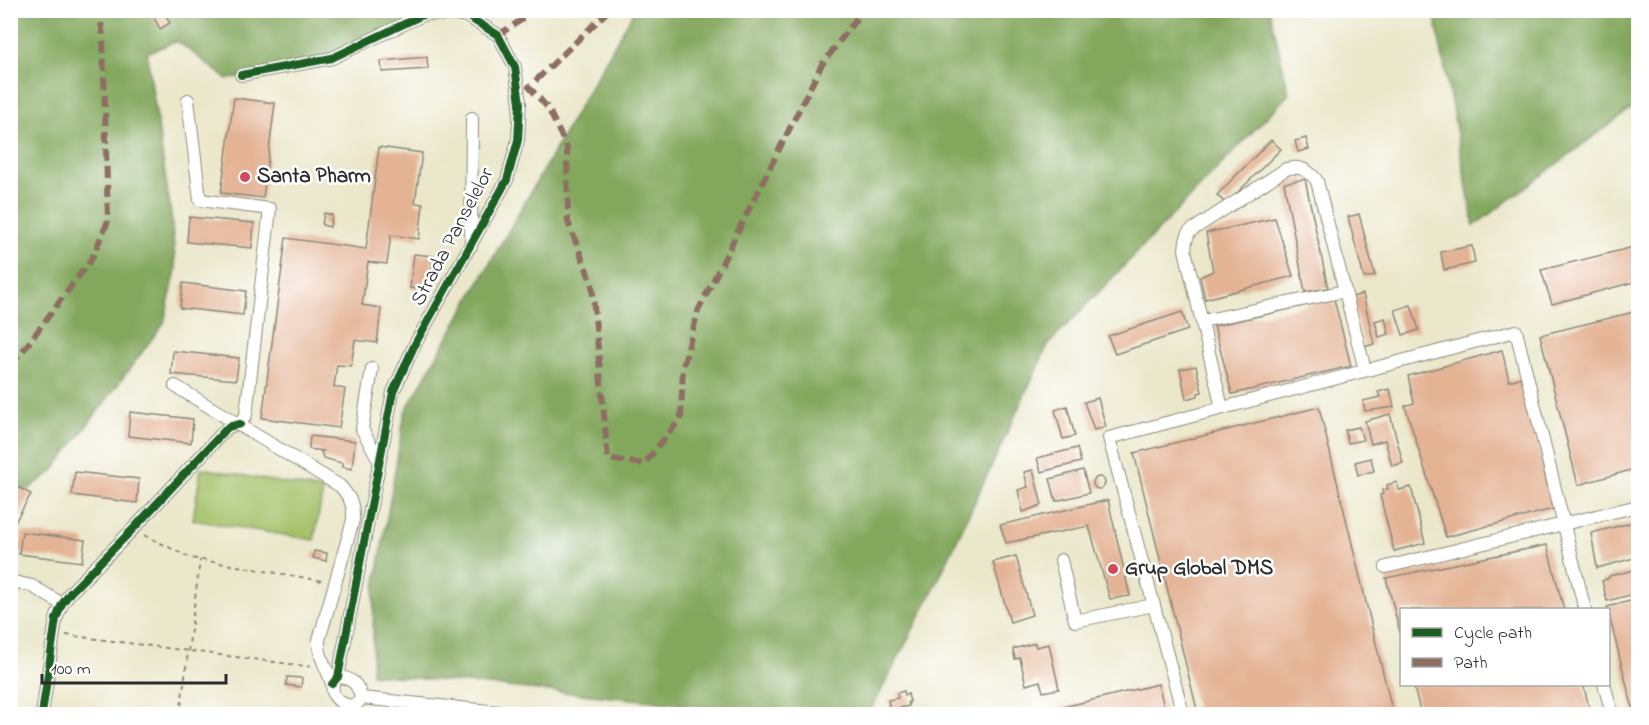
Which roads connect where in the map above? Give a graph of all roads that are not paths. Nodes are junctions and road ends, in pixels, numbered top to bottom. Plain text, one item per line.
1 (241, 75) dead end
2 (188, 100) dead end
3 (472, 118) dead end
4 (471, 247) junction
5 (1345, 291) junction
6 (1202, 321) junction
7 (372, 369) dead end
8 (1365, 370) junction
9 (175, 386) dead end
10 (1222, 408) junction
11 (240, 424) junction
12 (379, 460) junction
13 (1638, 506) edge
14 (1564, 524) junction
15 (1062, 560) dead end
16 (1386, 567) dead end
17 (10, 581) edge
18 (62, 604) junction
19 (1154, 605) junction
20 (1585, 608) edge
21 (335, 681) junction
22 (1605, 686) edge
23 (358, 706) edge
24 (42, 714) edge
25 (519, 714) edge
26 (1183, 714) edge
27 (1612, 714) edge

1 - 4 street, Strada Panselelor
2 - 11 street
3 - 4 street
4 - 12 street, Strada Panselelor
5 - 6 street
5 - 6 street
5 - 8 street
6 - 10 street
7 - 12 street
8 - 10 street
8 - 14 street
9 - 11 street
10 - 19 street
11 - 18 street
11 - 21 street
12 - 21 street, Strada Panselelor
13 - 14 street
14 - 16 street
14 - 20 street
15 - 19 street
17 - 18 street
18 - 24 street
19 - 26 street
21 - 23 street
21 - 23 street
22 - 27 street
23 - 25 street

